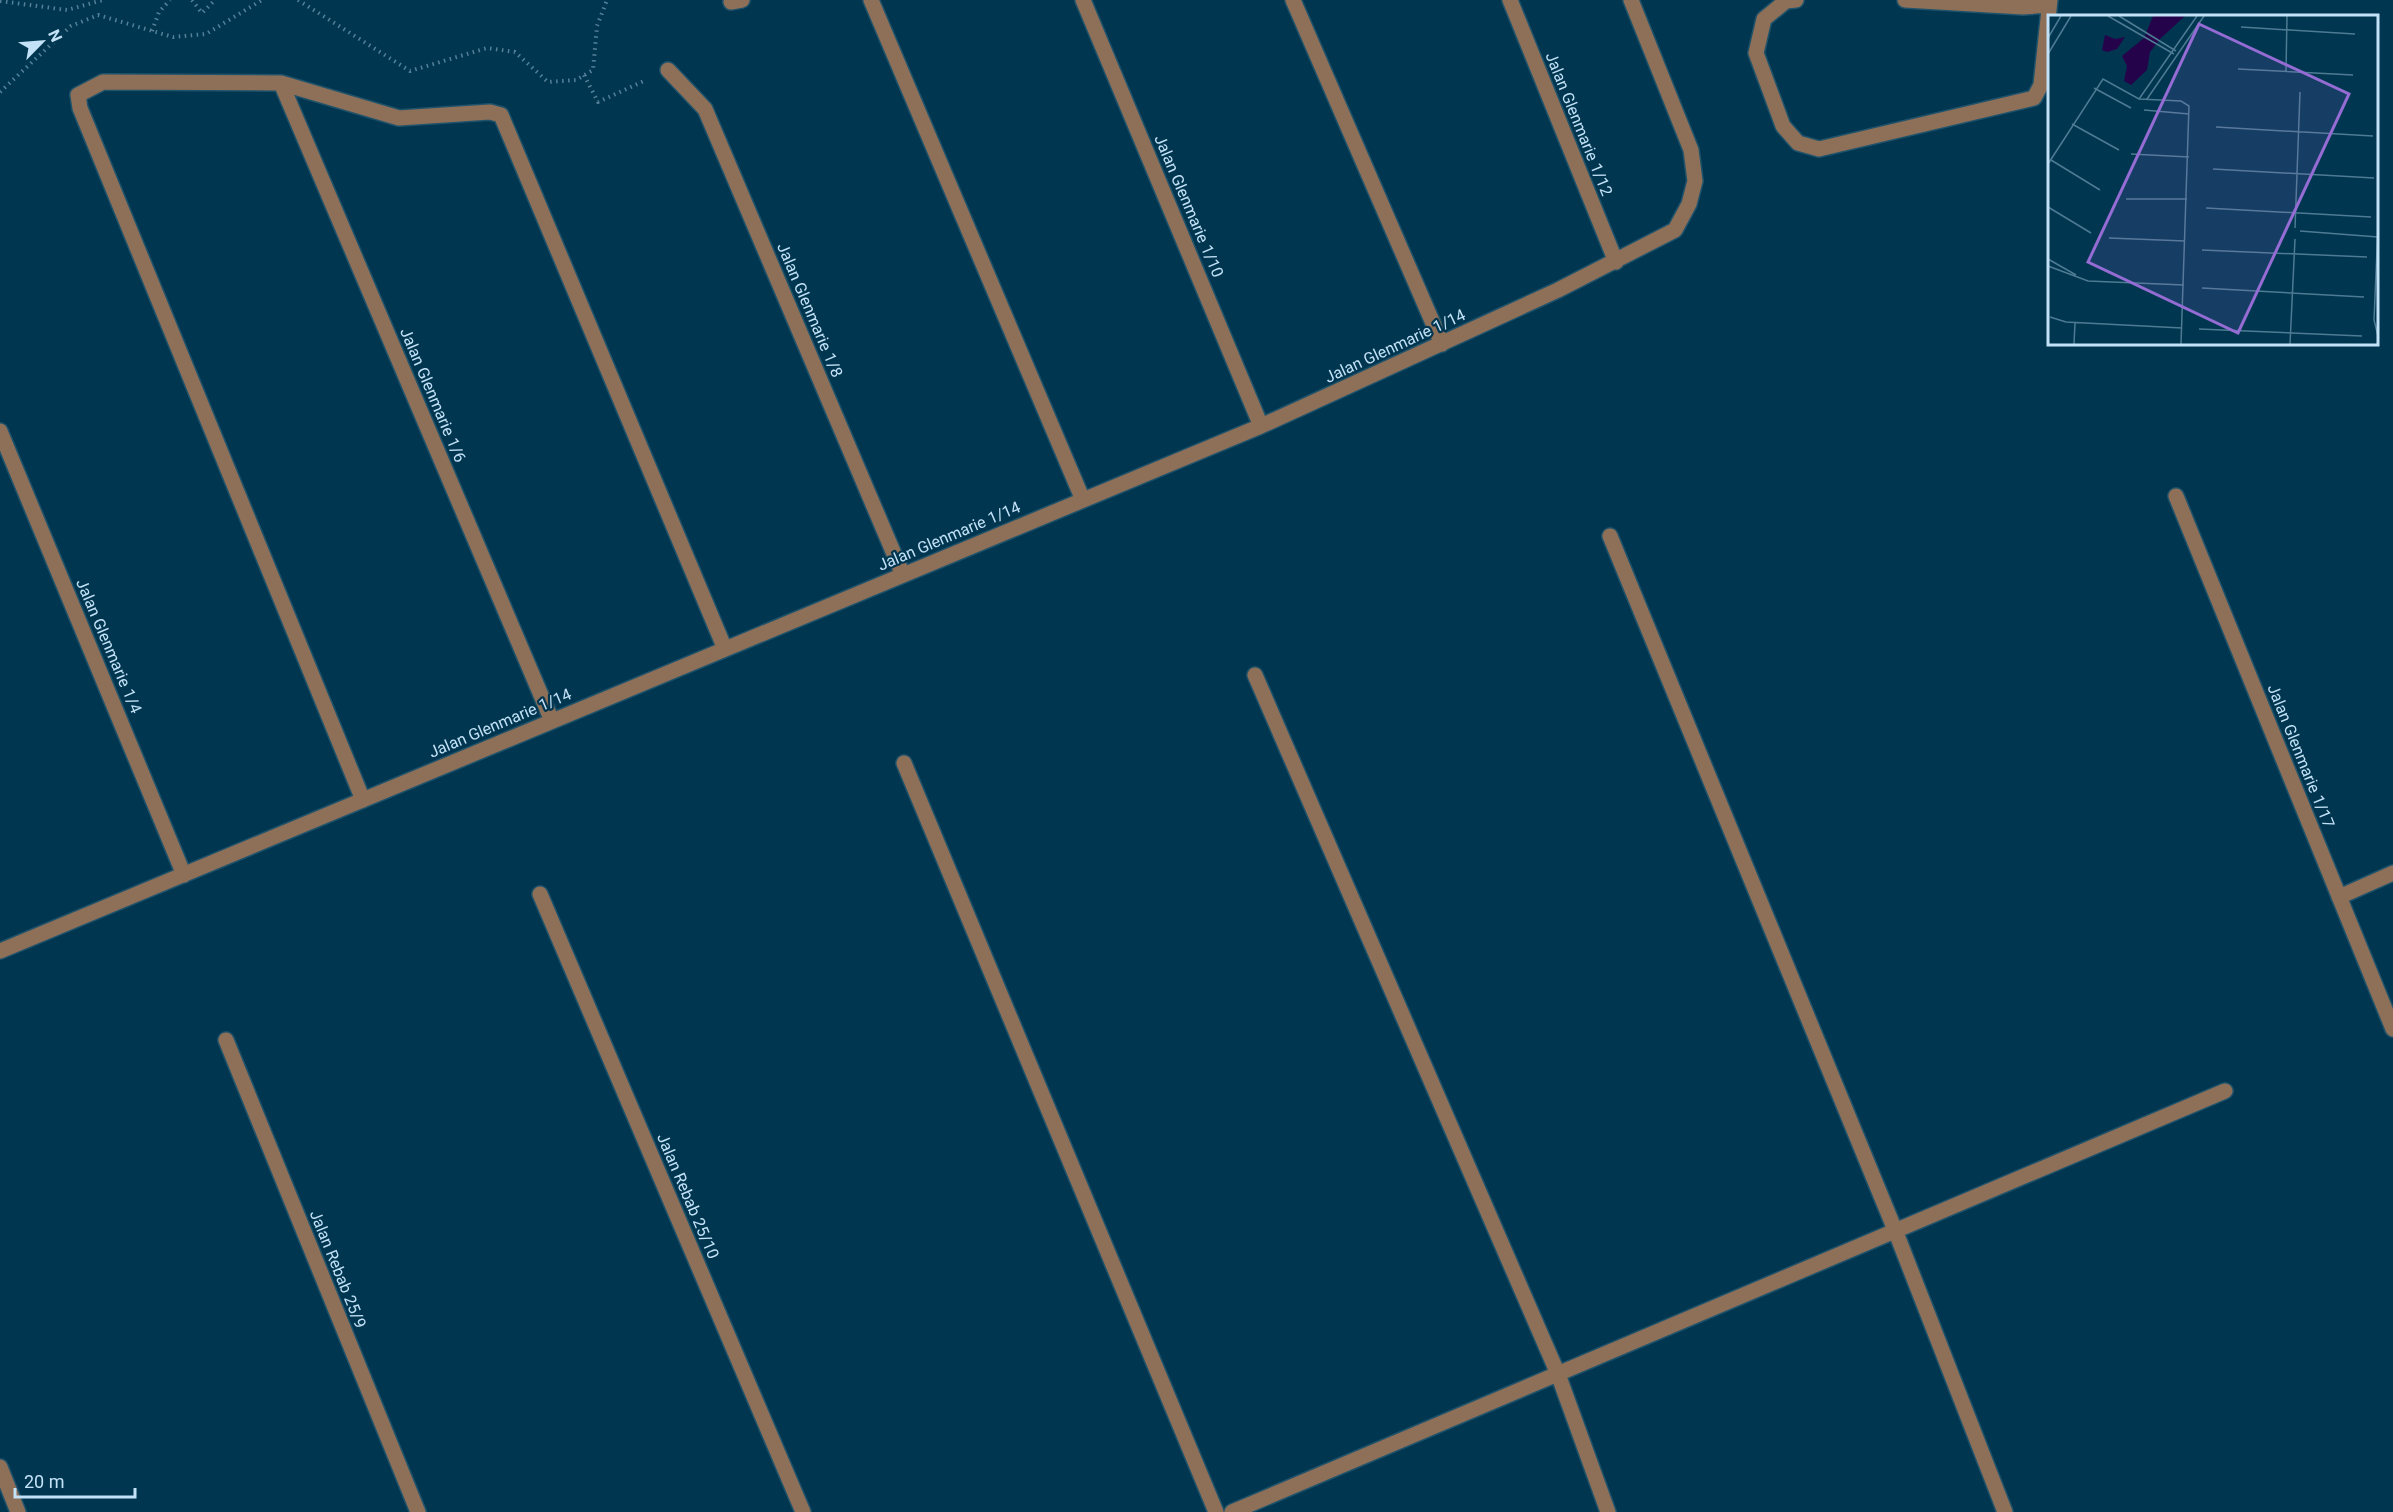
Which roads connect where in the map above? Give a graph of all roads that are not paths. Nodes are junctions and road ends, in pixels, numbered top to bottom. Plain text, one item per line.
1 (871, 0) edge
2 (1083, 0) edge
3 (1293, 0) edge
4 (1510, 0) edge
5 (1631, 0) edge
6 (1796, 0) edge
7 (1905, 0) edge
8 (2049, 2) edge
9 (668, 70) road end
10 (281, 83) junction
11 (1616, 262) junction
12 (1442, 344) junction
13 (1261, 426) junction
14 (0, 431) edge
15 (2176, 496) dead end
16 (1083, 500) junction
17 (1610, 536) dead end
18 (903, 575) junction
19 (725, 649) junction
20 (1255, 675) dead end
21 (552, 721) junction
22 (904, 763) dead end
23 (363, 800) junction
24 (2393, 873) edge
25 (184, 875) junction
26 (540, 894) dead end
27 (2339, 897) junction
28 (0, 951) edge
29 (2393, 1029) edge
30 (226, 1040) dead end
31 (2225, 1090) dead end
32 (1895, 1230) junction
33 (1558, 1374) junction
34 (0, 1467) edge
35 (18, 1512) edge
36 (418, 1512) edge
37 (803, 1512) edge
38 (1216, 1512) edge
39 (1232, 1512) edge
40 (1608, 1512) edge
41 (2004, 1512) edge

1 - 16 street
2 - 13 street, Jalan Glenmarie 1/10
3 - 12 street
4 - 11 street, Jalan Glenmarie 1/12
5 - 11 street, Jalan Glenmarie 1/14
6 - 8 street
7 - 8 street
9 - 18 street, Jalan Glenmarie 1/8
10 - 19 street
10 - 21 street, Jalan Glenmarie 1/6
10 - 23 street
11 - 12 street, Jalan Glenmarie 1/14
12 - 13 street, Jalan Glenmarie 1/14
13 - 16 street, Jalan Glenmarie 1/14
14 - 25 street, Jalan Glenmarie 1/4
15 - 27 street, Jalan Glenmarie 1/17
16 - 18 street, Jalan Glenmarie 1/14
17 - 32 street
18 - 19 street, Jalan Glenmarie 1/14
19 - 21 street, Jalan Glenmarie 1/14
20 - 33 street
21 - 23 street, Jalan Glenmarie 1/14
22 - 38 street
23 - 25 street, Jalan Glenmarie 1/14
24 - 27 street
25 - 28 street, Jalan Glenmarie 1/14
26 - 37 street, Jalan Rebab 25/10
27 - 29 street, Jalan Glenmarie 1/17
30 - 36 street, Jalan Rebab 25/9
31 - 32 street
32 - 33 street
32 - 41 street
33 - 39 street
33 - 40 street
34 - 35 street

